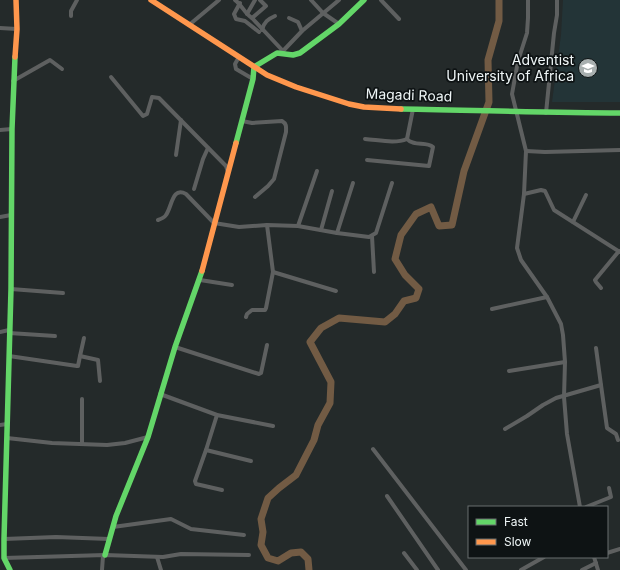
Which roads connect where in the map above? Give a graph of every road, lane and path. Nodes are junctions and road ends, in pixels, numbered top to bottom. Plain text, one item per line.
1 (16, 0) edge
2 (78, 0) edge
3 (151, 0) edge
4 (219, 0) edge
5 (235, 0) edge
6 (258, 0) edge
7 (311, 0) edge
8 (339, 0) edge
9 (364, 0) edge
10 (381, 0) edge
11 (528, 0) edge
12 (557, 0) edge
13 (240, 3) junction
14 (324, 14) junction
15 (71, 16) dead end
16 (249, 16) junction
17 (275, 16) dead end
18 (289, 18) dead end
19 (399, 18) dead end
20 (245, 21) junction
21 (339, 24) junction
22 (189, 25) junction
23 (0, 28) edge
24 (17, 29) junction
25 (261, 31) junction
26 (302, 31) junction
27 (283, 51) junction
28 (277, 53) junction
29 (239, 57) junction
30 (254, 67) junction
31 (62, 69) dead end
32 (111, 77) dead end
33 (253, 79) junction
34 (13, 81) junction
35 (413, 109) junction
36 (515, 110) junction
37 (546, 113) junction
38 (620, 113) edge
39 (181, 120) junction
40 (242, 122) junction
41 (12, 129) junction
42 (0, 130) edge
43 (365, 139) dead end
44 (407, 139) junction
45 (208, 148) junction
46 (526, 150) junction
47 (620, 150) edge
48 (176, 155) dead end
49 (367, 160) dead end
50 (317, 171) dead end
51 (228, 172) junction
52 (392, 183) dead end
53 (353, 184) dead end
54 (194, 189) dead end
55 (332, 192) dead end
56 (524, 194) junction
57 (586, 195) dead end
58 (255, 197) dead end
59 (11, 215) junction
60 (0, 217) edge
61 (158, 220) dead end
62 (573, 222) junction
63 (214, 223) junction
64 (267, 225) junction
65 (298, 226) junction
66 (321, 230) junction
67 (337, 233) junction
68 (372, 236) junction
69 (619, 251) edge
70 (273, 272) junction
71 (374, 272) dead end
72 (200, 280) junction
73 (232, 284) dead end
74 (10, 288) junction
75 (601, 288) dead end
76 (336, 291) dead end
77 (63, 293) dead end
78 (547, 297) junction
79 (492, 309) dead end
80 (246, 317) dead end
81 (9, 331) junction
82 (0, 332) edge
83 (56, 336) dead end
84 (84, 338) dead end
85 (267, 345) dead end
86 (175, 348) junction
87 (596, 348) dead end
88 (9, 356) junction
89 (80, 356) junction
90 (565, 362) junction
91 (509, 372) dead end
92 (100, 381) dead end
93 (601, 385) junction
94 (160, 394) junction
95 (564, 397) junction
96 (82, 399) dead end
97 (217, 416) junction
98 (7, 424) junction
99 (0, 425) edge
100 (273, 426) dead end
101 (505, 429) dead end
102 (148, 437) junction
103 (7, 438) junction
104 (618, 440) dead end
105 (82, 443) junction
106 (373, 449) dead end
107 (206, 450) junction
108 (3, 460) edge
109 (251, 462) dead end
110 (609, 488) dead end
111 (222, 490) dead end
112 (2, 495) edge
113 (387, 496) dead end
114 (580, 506) edge
115 (588, 506) edge
116 (113, 527) junction
117 (244, 535) dead end
118 (4, 539) junction
119 (109, 539) junction
120 (620, 549) edge
121 (404, 552) dead end
122 (608, 553) edge
123 (249, 555) dead end
124 (104, 556) junction
125 (157, 557) junction
126 (4, 558) junction
127 (542, 558) edge
128 (594, 558) edge
129 (596, 563) junction
130 (10, 570) edge
131 (102, 570) edge
132 (161, 570) edge
133 (417, 570) edge
134 (438, 570) edge
135 (466, 570) edge
136 (522, 570) edge
137 (582, 570) edge
138 (598, 570) edge

1 - 24 main road
2 - 15 street
3 - 22 main road, Magadi Road
4 - 22 street
5 - 13 street
6 - 16 street
6 - 16 street
7 - 14 street
8 - 14 street
9 - 21 main road
10 - 19 street
11 - 36 street
12 - 37 street
13 - 16 street
13 - 20 street
14 - 21 street
14 - 26 street
16 - 20 street
16 - 25 street
17 - 25 street
18 - 26 street
20 - 25 street
21 - 28 main road
22 - 29 main road, Magadi Road
23 - 24 street
24 - 34 main road
25 - 27 street
26 - 27 street
27 - 28 street
28 - 30 main road
29 - 30 main road, Magadi Road
29 - 33 street
30 - 33 main road
30 - 35 main road, Magadi Road
31 - 34 street
32 - 39 street
33 - 40 main road
34 - 41 main road
35 - 36 main road, Magadi Road
35 - 44 street
36 - 37 main road, Magadi Road
36 - 46 street
37 - 38 main road, Magadi Road
39 - 45 street
39 - 48 street
40 - 51 main road
40 - 58 street
41 - 42 street
41 - 59 main road
43 - 44 street
44 - 49 street
45 - 51 street
45 - 54 street
46 - 47 street
46 - 56 street
50 - 65 street
51 - 63 main road
52 - 68 street
53 - 67 street
55 - 66 street
56 - 62 street
56 - 78 street
57 - 62 street
59 - 60 street
59 - 74 main road
61 - 63 street
62 - 69 street
63 - 64 street
63 - 72 main road
64 - 65 street
64 - 70 street
65 - 66 street
66 - 67 street
67 - 68 street
68 - 71 street
69 - 75 street
70 - 76 street
70 - 80 street
72 - 73 street
72 - 86 main road
74 - 77 street
74 - 81 main road
78 - 79 street
78 - 90 street
81 - 82 street
81 - 83 street
81 - 88 main road
84 - 89 street
85 - 86 street
86 - 94 main road
87 - 93 street
88 - 89 street
88 - 98 main road
89 - 92 street
90 - 91 street
90 - 95 street
93 - 95 street
93 - 104 street
94 - 97 street
94 - 102 main road
95 - 101 street
95 - 114 street
96 - 105 street
97 - 100 street
97 - 107 street
98 - 99 street
98 - 103 main road
102 - 105 street
102 - 116 main road
103 - 105 street
103 - 108 main road
106 - 135 street
107 - 109 street
107 - 111 street
108 - 112 main road
110 - 115 street
112 - 118 main road
113 - 134 street
116 - 117 street
116 - 119 main road
118 - 119 street
118 - 126 main road
119 - 124 main road
120 - 122 street
121 - 133 street
123 - 125 street
124 - 125 street
124 - 126 street
124 - 131 street
125 - 132 street
126 - 130 main road
127 - 136 street
128 - 129 street
129 - 137 street
129 - 138 street

